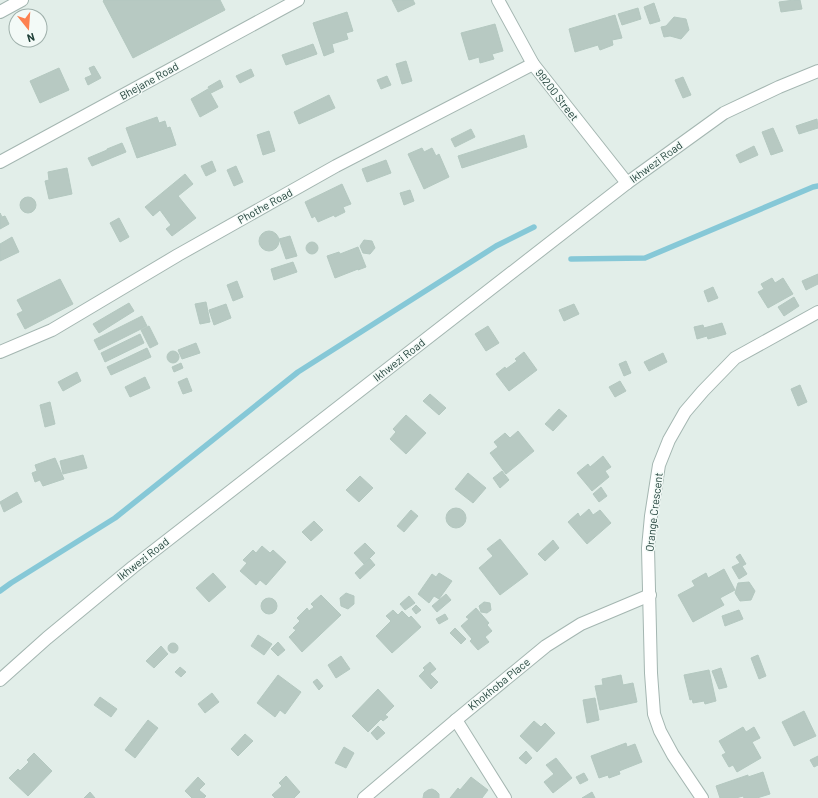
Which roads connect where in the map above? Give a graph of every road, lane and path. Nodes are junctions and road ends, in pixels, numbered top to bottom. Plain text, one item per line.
1 (22, 0) edge
2 (298, 0) edge
3 (498, 0) edge
4 (0, 12) edge
5 (533, 64) junction
6 (818, 71) edge
7 (0, 162) edge
8 (627, 183) junction
9 (818, 312) edge
10 (0, 352) edge
11 (650, 595) junction
12 (0, 680) edge
13 (456, 720) junction
14 (364, 798) edge
15 (505, 798) edge
16 (702, 798) edge

1 - 4 street
2 - 7 street, Bhejane Road
3 - 5 street, 99200 Street
5 - 8 street, 99200 Street
5 - 10 street, Phothe Road
6 - 8 street, Ikhwezi Road
8 - 12 street, Ikhwezi Road
9 - 11 street, Orange Crescent
11 - 13 street, Khokhoba Place
11 - 16 street, Orange Crescent
13 - 14 street, Khokhoba Place
13 - 15 street

